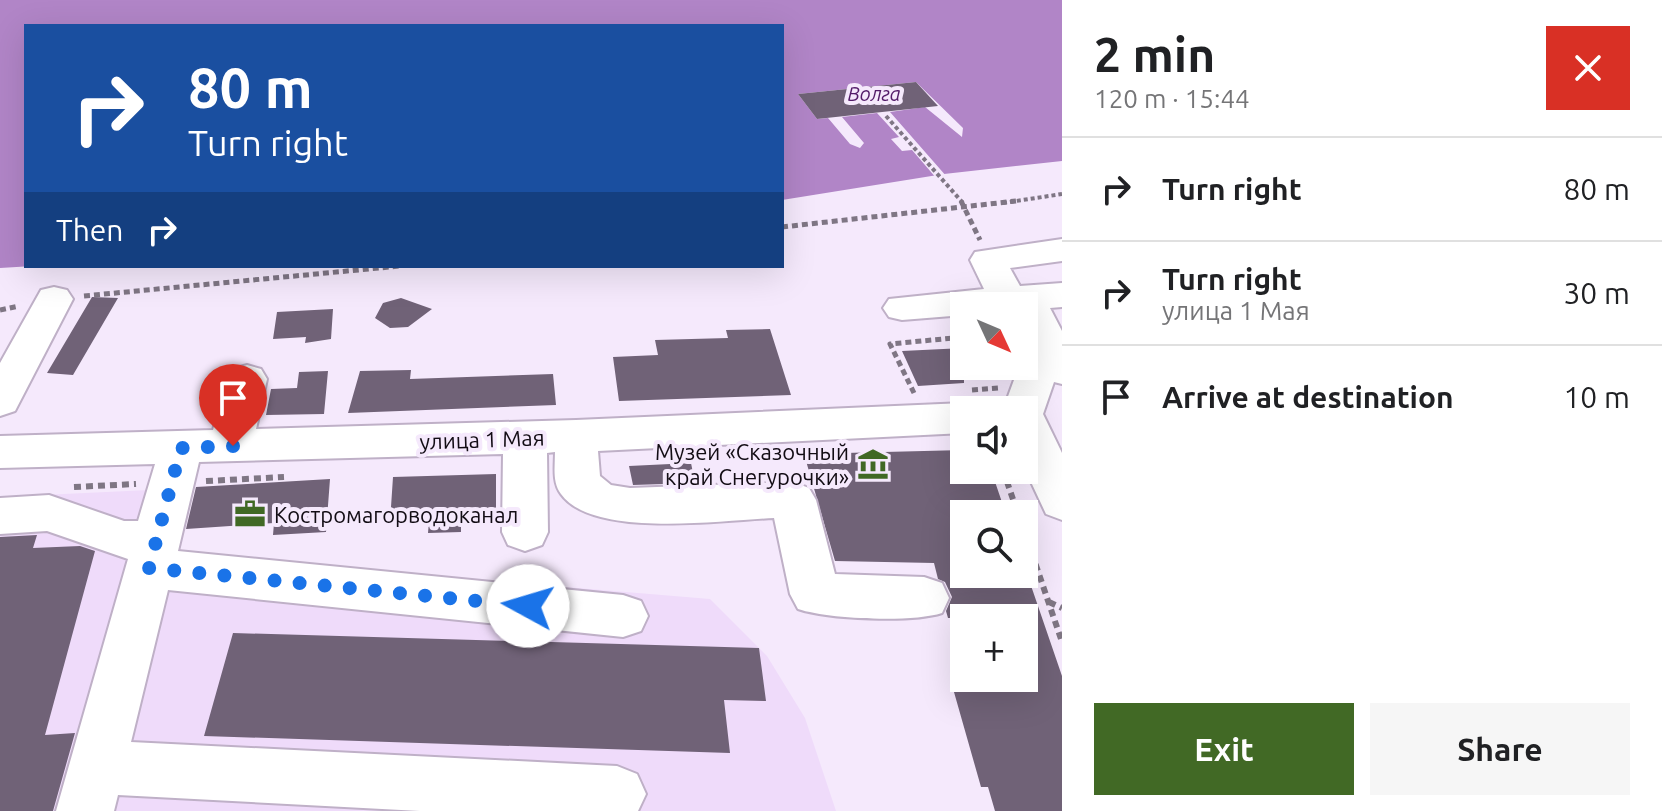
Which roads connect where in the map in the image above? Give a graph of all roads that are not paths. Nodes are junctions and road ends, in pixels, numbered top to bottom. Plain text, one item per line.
1 (1062, 250) edge
2 (1011, 292) edge
3 (54, 299) road end
4 (950, 305) edge
5 (902, 308) dead end
6 (1038, 333) edge
7 (1062, 370) edge
8 (247, 379) dead end
9 (0, 401) edge
10 (1062, 414) edge
11 (1038, 415) edge
12 (950, 419) edge
13 (576, 436) junction
14 (525, 437) junction
15 (233, 446) junction
16 (1038, 447) edge
17 (181, 448) junction
18 (0, 452) edge
19 (1062, 502) edge
20 (0, 516) edge
21 (525, 532) dead end
22 (153, 554) junction
23 (924, 598) dead end
24 (623, 616) dead end
25 (92, 789) edge
26 (617, 794) dead end

1 - 2 street
3 - 9 street
4 - 5 street
6 - 7 street
8 - 15 street
10 - 11 street
12 - 13 street, улица 1 Мая
13 - 14 street, улица 1 Мая
13 - 23 street
14 - 15 street, улица 1 Мая
14 - 21 street
15 - 17 street, улица 1 Мая
16 - 19 street
17 - 18 street, улица 1 Мая
17 - 22 street
20 - 22 street
22 - 24 street
22 - 25 street
25 - 26 street

